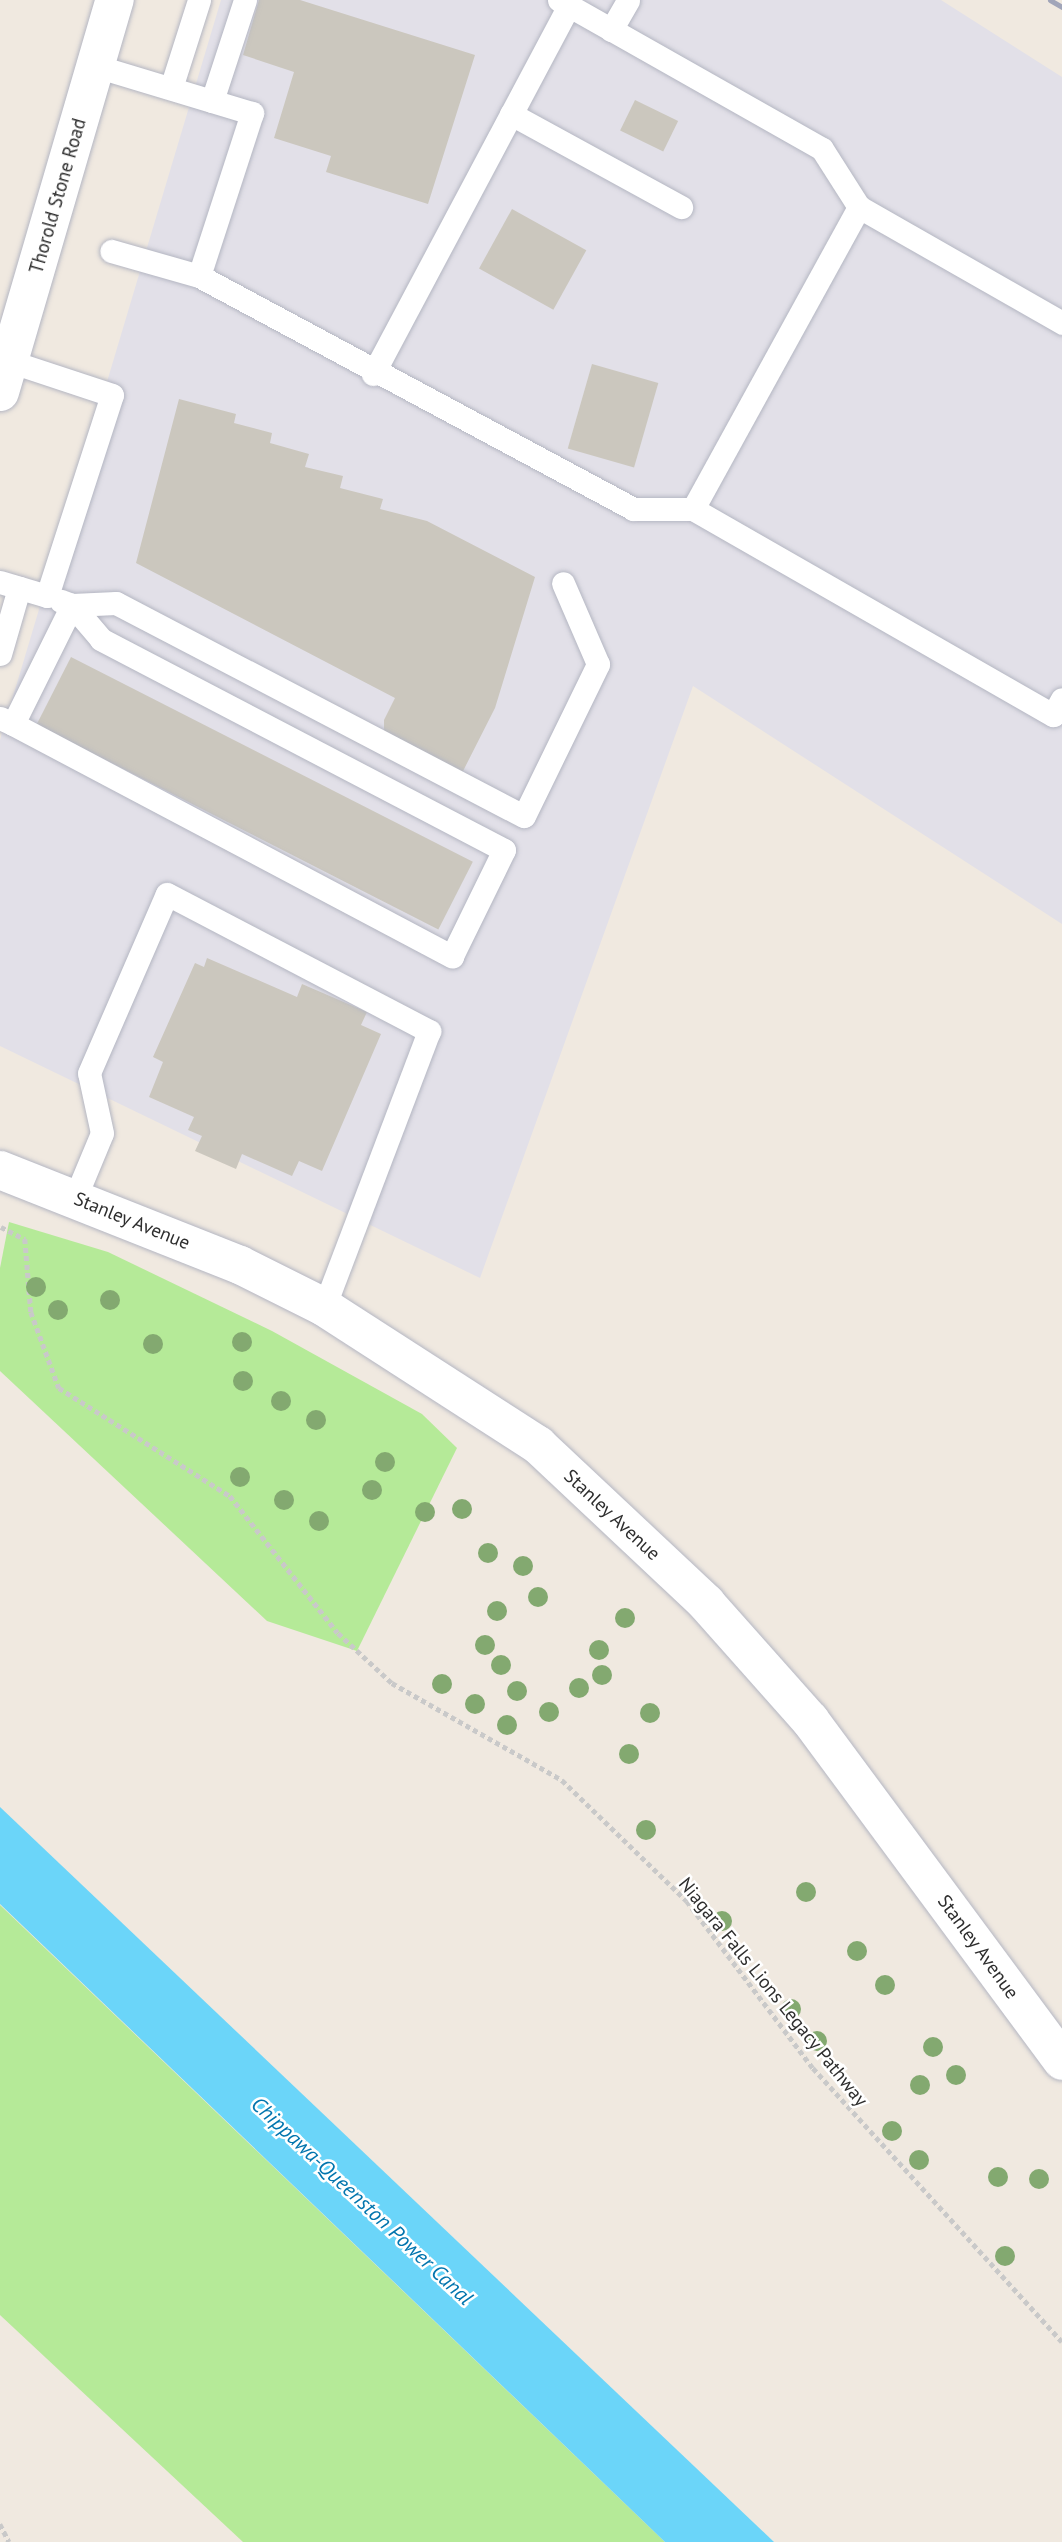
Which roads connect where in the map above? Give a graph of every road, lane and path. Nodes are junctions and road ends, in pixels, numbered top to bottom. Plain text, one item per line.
1 (116, 0) edge
2 (199, 0) edge
3 (245, 0) edge
4 (628, 0) edge
5 (564, 3) edge
6 (611, 30) junction
7 (96, 66) junction
8 (171, 88) junction
9 (212, 101) junction
10 (511, 114) junction
11 (681, 207) dead end
12 (859, 207) junction
13 (111, 251) dead end
14 (199, 276) junction
15 (1062, 323) edge
16 (373, 374) junction
17 (5, 377) edge
18 (693, 509) junction
19 (563, 583) dead end
20 (9, 585) edge
21 (47, 596) junction
22 (72, 605) junction
23 (0, 654) edge
24 (1062, 699) edge
25 (6, 721) edge
26 (9, 1176) edge
27 (75, 1198) junction
28 (1, 1227) edge
29 (324, 1307) junction
30 (1062, 2061) edge
31 (1062, 2342) edge
32 (0, 2524) edge
33 (9, 2542) edge

1 - 7 main road, Thorold Stone Road
2 - 8 lane
3 - 9 lane
4 - 6 lane
5 - 6 lane
5 - 10 lane
6 - 12 lane
7 - 8 lane
7 - 17 main road, Thorold Stone Road
8 - 9 lane
9 - 14 lane
10 - 11 lane
10 - 16 lane
12 - 15 lane
12 - 18 lane
13 - 14 lane
14 - 16 lane
16 - 18 lane
17 - 21 lane
18 - 24 lane
19 - 22 lane
20 - 21 lane
20 - 23 lane
21 - 22 lane
22 - 25 lane
22 - 25 lane
26 - 27 main road, Stanley Avenue
27 - 29 main road, Stanley Avenue
27 - 29 lane
28 - 31 path, Niagara Falls Lions Legacy Pathway
29 - 30 main road, Stanley Avenue
32 - 33 path

